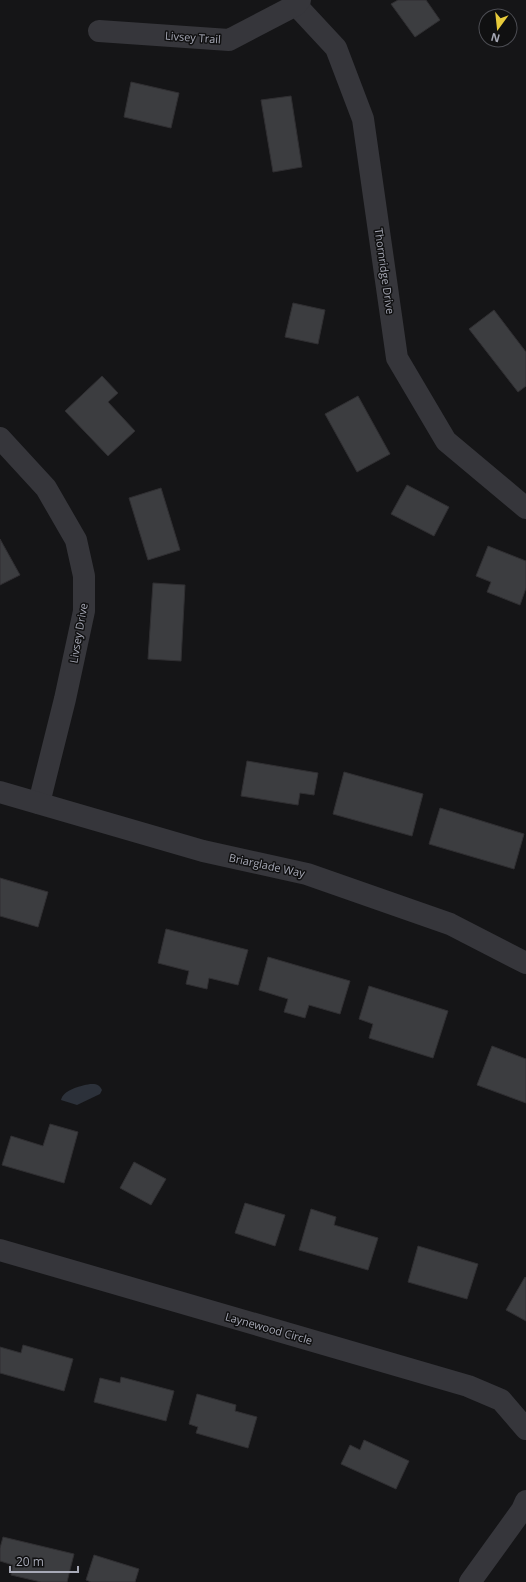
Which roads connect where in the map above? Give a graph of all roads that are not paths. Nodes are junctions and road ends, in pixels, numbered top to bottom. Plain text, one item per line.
1 (298, 3) edge
2 (99, 31) dead end
3 (0, 438) edge
4 (526, 508) edge
5 (0, 792) edge
6 (39, 803) junction
7 (526, 963) edge
8 (0, 1250) edge
9 (526, 1429) edge
10 (526, 1501) edge
11 (470, 1582) edge

1 - 2 street, Livsey Trail
1 - 4 street, Thornridge Drive
3 - 6 street, Livsey Drive
5 - 6 street, Briarglade Way
6 - 7 street, Briarglade Way
8 - 9 street, Laynewood Circle
10 - 11 street

